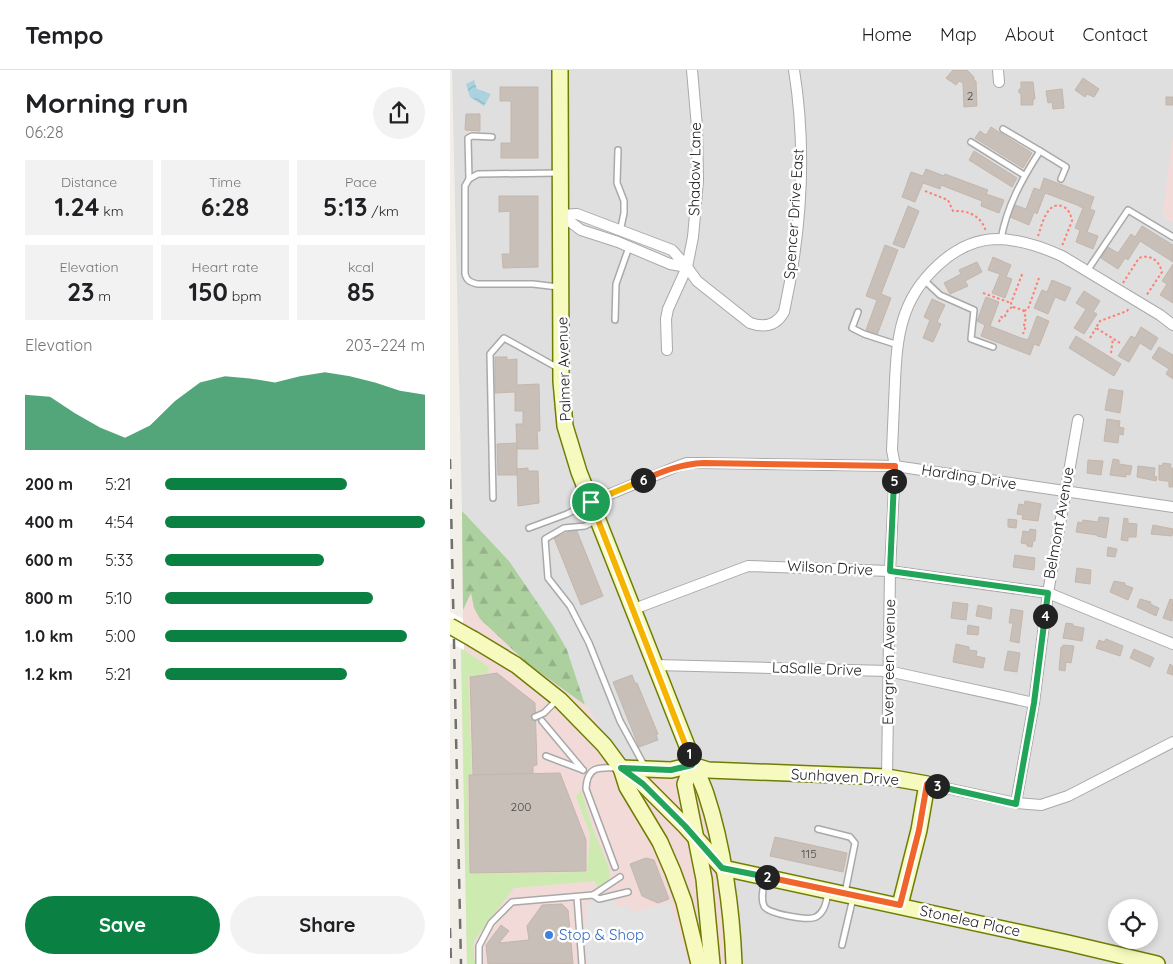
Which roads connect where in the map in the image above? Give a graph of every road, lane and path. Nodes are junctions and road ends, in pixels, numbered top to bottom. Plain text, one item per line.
1 (560, 70) edge
2 (692, 70) edge
3 (794, 70) edge
4 (998, 70) edge
5 (999, 82) dead end
6 (1003, 129) dead end
7 (492, 137) dead end
8 (970, 142) dead end
9 (618, 150) dead end
10 (1040, 151) junction
11 (561, 173) junction
12 (1024, 176) junction
13 (469, 179) junction
14 (1061, 179) dead end
15 (925, 191) dead end
16 (561, 215) junction
17 (620, 231) junction
18 (986, 232) dead end
19 (1038, 236) dead end
20 (1173, 237) edge
21 (1000, 240) junction
22 (618, 242) junction
23 (629, 246) junction
24 (1062, 246) dead end
25 (687, 267) junction
26 (1084, 269) junction
27 (1023, 272) dead end
28 (1039, 278) dead end
29 (924, 280) junction
30 (1123, 283) dead end
31 (561, 287) junction
32 (983, 293) dead end
33 (1146, 296) dead end
34 (1011, 303) junction
35 (1012, 306) junction
36 (1129, 308) dead end
37 (1024, 311) junction
38 (858, 312) dead end
39 (615, 320) dead end
40 (999, 322) dead end
41 (1173, 325) edge
42 (1096, 328) junction
43 (1022, 334) dead end
44 (1090, 338) dead end
45 (1113, 338) junction
46 (1120, 342) dead end
47 (898, 345) junction
48 (993, 347) dead end
49 (668, 350) dead end
50 (1111, 353) dead end
51 (561, 370) junction
52 (1078, 420) dead end
53 (895, 466) junction
54 (1064, 492) junction
55 (493, 498) dead end
56 (591, 502) junction
57 (1173, 507) edge
58 (598, 520) junction
59 (529, 528) dead end
60 (890, 571) junction
61 (1048, 593) junction
62 (634, 609) junction
63 (450, 626) edge
64 (1173, 644) edge
65 (656, 665) junction
66 (888, 671) junction
67 (559, 698) junction
68 (1034, 703) junction
69 (536, 717) dead end
70 (542, 721) dead end
71 (1173, 742) edge
72 (546, 756) dead end
73 (692, 765) junction
74 (621, 768) junction
75 (646, 769) junction
76 (583, 770) junction
77 (590, 772) junction
78 (886, 777) junction
79 (927, 784) junction
80 (1016, 804) junction
81 (818, 829) dead end
82 (695, 838) junction
83 (615, 867) dead end
84 (722, 868) junction
85 (620, 877) dead end
86 (765, 877) junction
87 (829, 890) junction
88 (628, 892) dead end
89 (593, 895) junction
90 (849, 895) junction
91 (577, 897) junction
92 (900, 905) junction
93 (842, 945) dead end
94 (479, 964) edge
95 (582, 964) edge
96 (699, 964) edge
97 (712, 964) edge
98 (734, 964) edge
99 (1157, 964) edge

1 - 11 street, Palmer Avenue
2 - 25 street, Shadow Lane
3 - 25 street, Spencer Drive East
4 - 5 street
6 - 10 lane
7 - 13 lane
8 - 12 lane
9 - 17 lane
10 - 12 lane
10 - 14 lane
11 - 13 lane
11 - 16 street, Palmer Avenue
12 - 21 lane
13 - 31 lane
15 - 18 path
16 - 17 street
16 - 22 street
16 - 31 street, Palmer Avenue
17 - 22 lane
17 - 25 street
19 - 24 path
20 - 26 lane
21 - 26 street, Evergreen Avenue
21 - 29 street, Evergreen Avenue
22 - 23 street
23 - 25 street
23 - 39 lane
25 - 49 street, Shadow Lane
26 - 41 street, Evergreen Avenue
27 - 34 path
28 - 37 path
29 - 47 street, Evergreen Avenue
29 - 48 lane
30 - 33 path
31 - 51 street, Palmer Avenue
32 - 34 path
34 - 35 path
35 - 37 path
35 - 40 path
36 - 42 path
37 - 43 path
38 - 47 lane
42 - 44 path
42 - 45 path
45 - 46 path
45 - 50 path
47 - 53 street, Evergreen Avenue
51 - 55 lane
51 - 56 street, Palmer Avenue
52 - 54 street, Belmont Avenue
53 - 54 street, Harding Drive
53 - 56 street, Harding Drive
53 - 60 street, Evergreen Avenue
54 - 57 street, Harding Drive
54 - 61 street, Belmont Avenue
56 - 58 street, Palmer Avenue
56 - 59 lane
58 - 62 street, Palmer Avenue
58 - 75 lane
60 - 61 street, Wilson Drive
60 - 62 street, Wilson Drive
60 - 66 street, Evergreen Avenue
61 - 64 street, Wilson Drive
61 - 68 street, Belmont Avenue
62 - 65 street, Palmer Avenue
63 - 67 street, bridge
65 - 66 street, LaSalle Drive
65 - 73 street, Palmer Avenue
66 - 68 street, LaSalle Drive
66 - 78 street, Evergreen Avenue
67 - 69 lane
67 - 74 street
68 - 80 street, Belmont Avenue
70 - 76 lane
71 - 80 street, Sunhaven Drive
72 - 76 lane
73 - 75 street, Sunhaven Drive
73 - 78 street, Sunhaven Drive
73 - 82 street
73 - 84 street, Palmer Avenue
74 - 75 street, Sunhaven Drive
74 - 77 lane
74 - 82 street
74 - 96 street
76 - 77 lane
77 - 83 lane
78 - 79 street, Sunhaven Drive
79 - 80 street, Sunhaven Drive
79 - 92 street
81 - 90 lane
82 - 84 street
82 - 97 street
84 - 86 street, Stonelea Place
84 - 98 street, Palmer Avenue
85 - 89 lane
86 - 87 street, Stonelea Place
86 - 87 lane
87 - 90 street, Stonelea Place
88 - 89 lane
89 - 91 lane
90 - 92 street, Stonelea Place
90 - 93 lane
91 - 94 lane
91 - 95 lane
92 - 99 street, Stonelea Place

